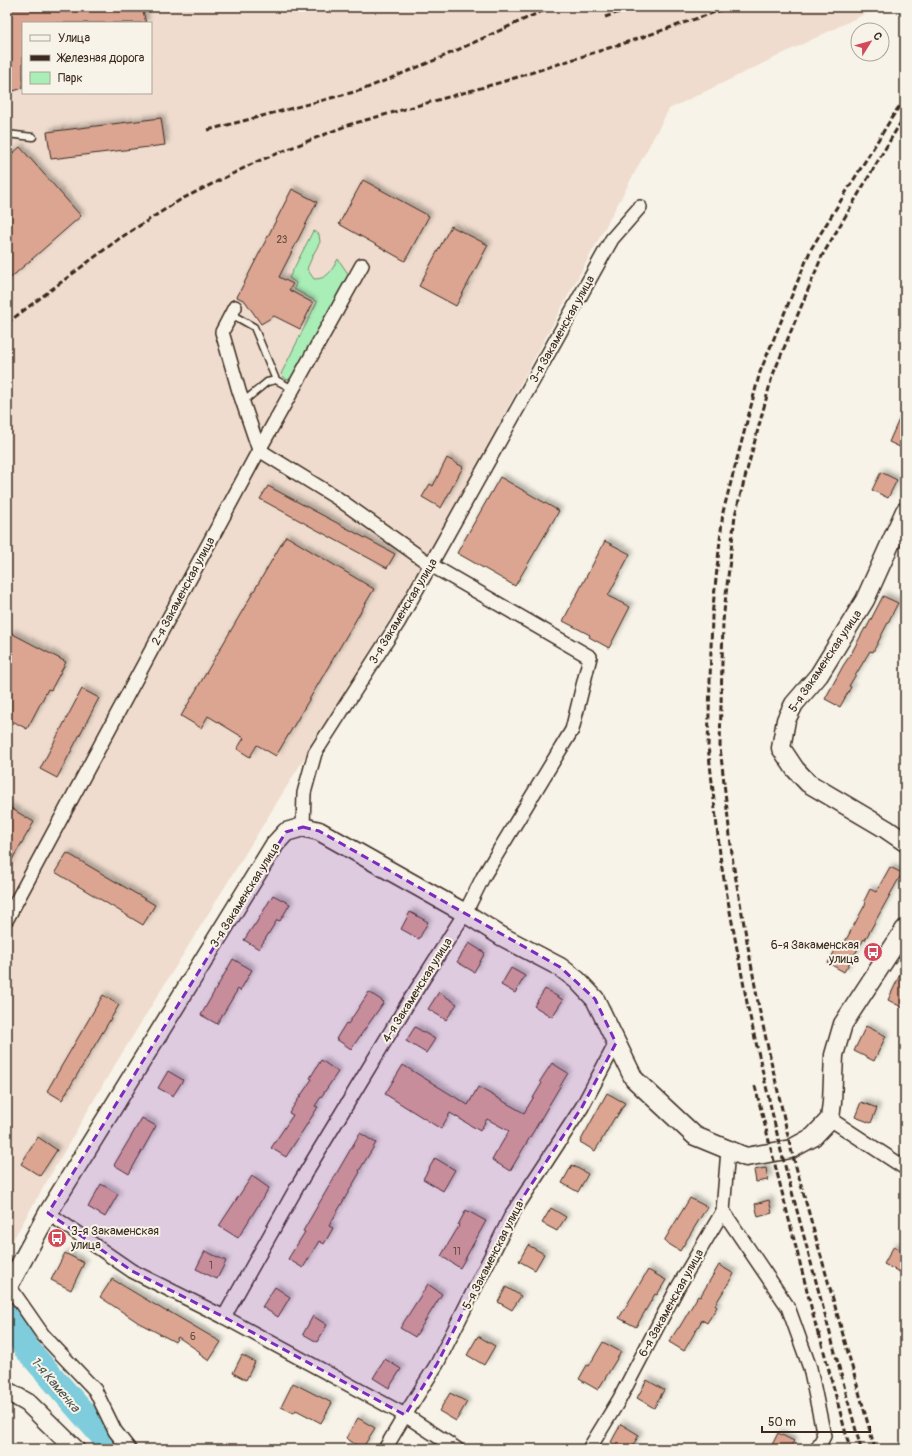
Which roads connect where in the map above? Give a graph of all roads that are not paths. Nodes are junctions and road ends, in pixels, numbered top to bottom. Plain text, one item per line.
1 (7, 134) edge
2 (33, 137) dead end
3 (640, 207) dead end
4 (362, 265) dead end
5 (233, 310) joint
6 (276, 380) junction
7 (293, 389) junction
8 (243, 402) junction
9 (259, 450) junction
10 (905, 511) edge
11 (431, 565) junction
12 (303, 827) junction
13 (905, 842) edge
14 (465, 913) junction
15 (7, 919) edge
16 (905, 929) edge
17 (616, 1043) junction
18 (830, 1119) junction
19 (728, 1150) junction
20 (905, 1168) edge
21 (723, 1211) junction
22 (48, 1213) junction
23 (8, 1287) edge
24 (224, 1317) junction
25 (7, 1391) edge
26 (405, 1415) junction
27 (76, 1449) edge
28 (129, 1449) edge
29 (385, 1449) edge
30 (457, 1449) edge
31 (589, 1449) edge
32 (817, 1449) edge

1 - 2 lane
3 - 11 street, 3-я Закаменская улица
4 - 7 street, 2-я Закаменская улица
5 - 6 lane
5 - 8 street
6 - 7 lane
6 - 8 lane
7 - 9 street, 2-я Закаменская улица
8 - 9 street
9 - 11 street
9 - 15 street, 2-я Закаменская улица
10 - 13 street, 5-я Закаменская улица
11 - 12 street, 3-я Закаменская улица
11 - 14 street, 4-я Закаменская улица
12 - 14 street
12 - 22 street, 3-я Закаменская улица
14 - 17 street
14 - 24 street, 4-я Закаменская улица
16 - 18 street
17 - 19 street
17 - 26 street, 5-я Закаменская улица
18 - 19 street
18 - 20 street
19 - 21 street, 6-я Закаменская улица
21 - 31 street, 6-я Закаменская улица
21 - 32 street
22 - 23 street, 3-я Закаменская улица
22 - 24 street
23 - 28 street, 3-я Закаменская улица
24 - 26 street
25 - 27 street
26 - 29 street, 5-я Закаменская улица
26 - 30 street

